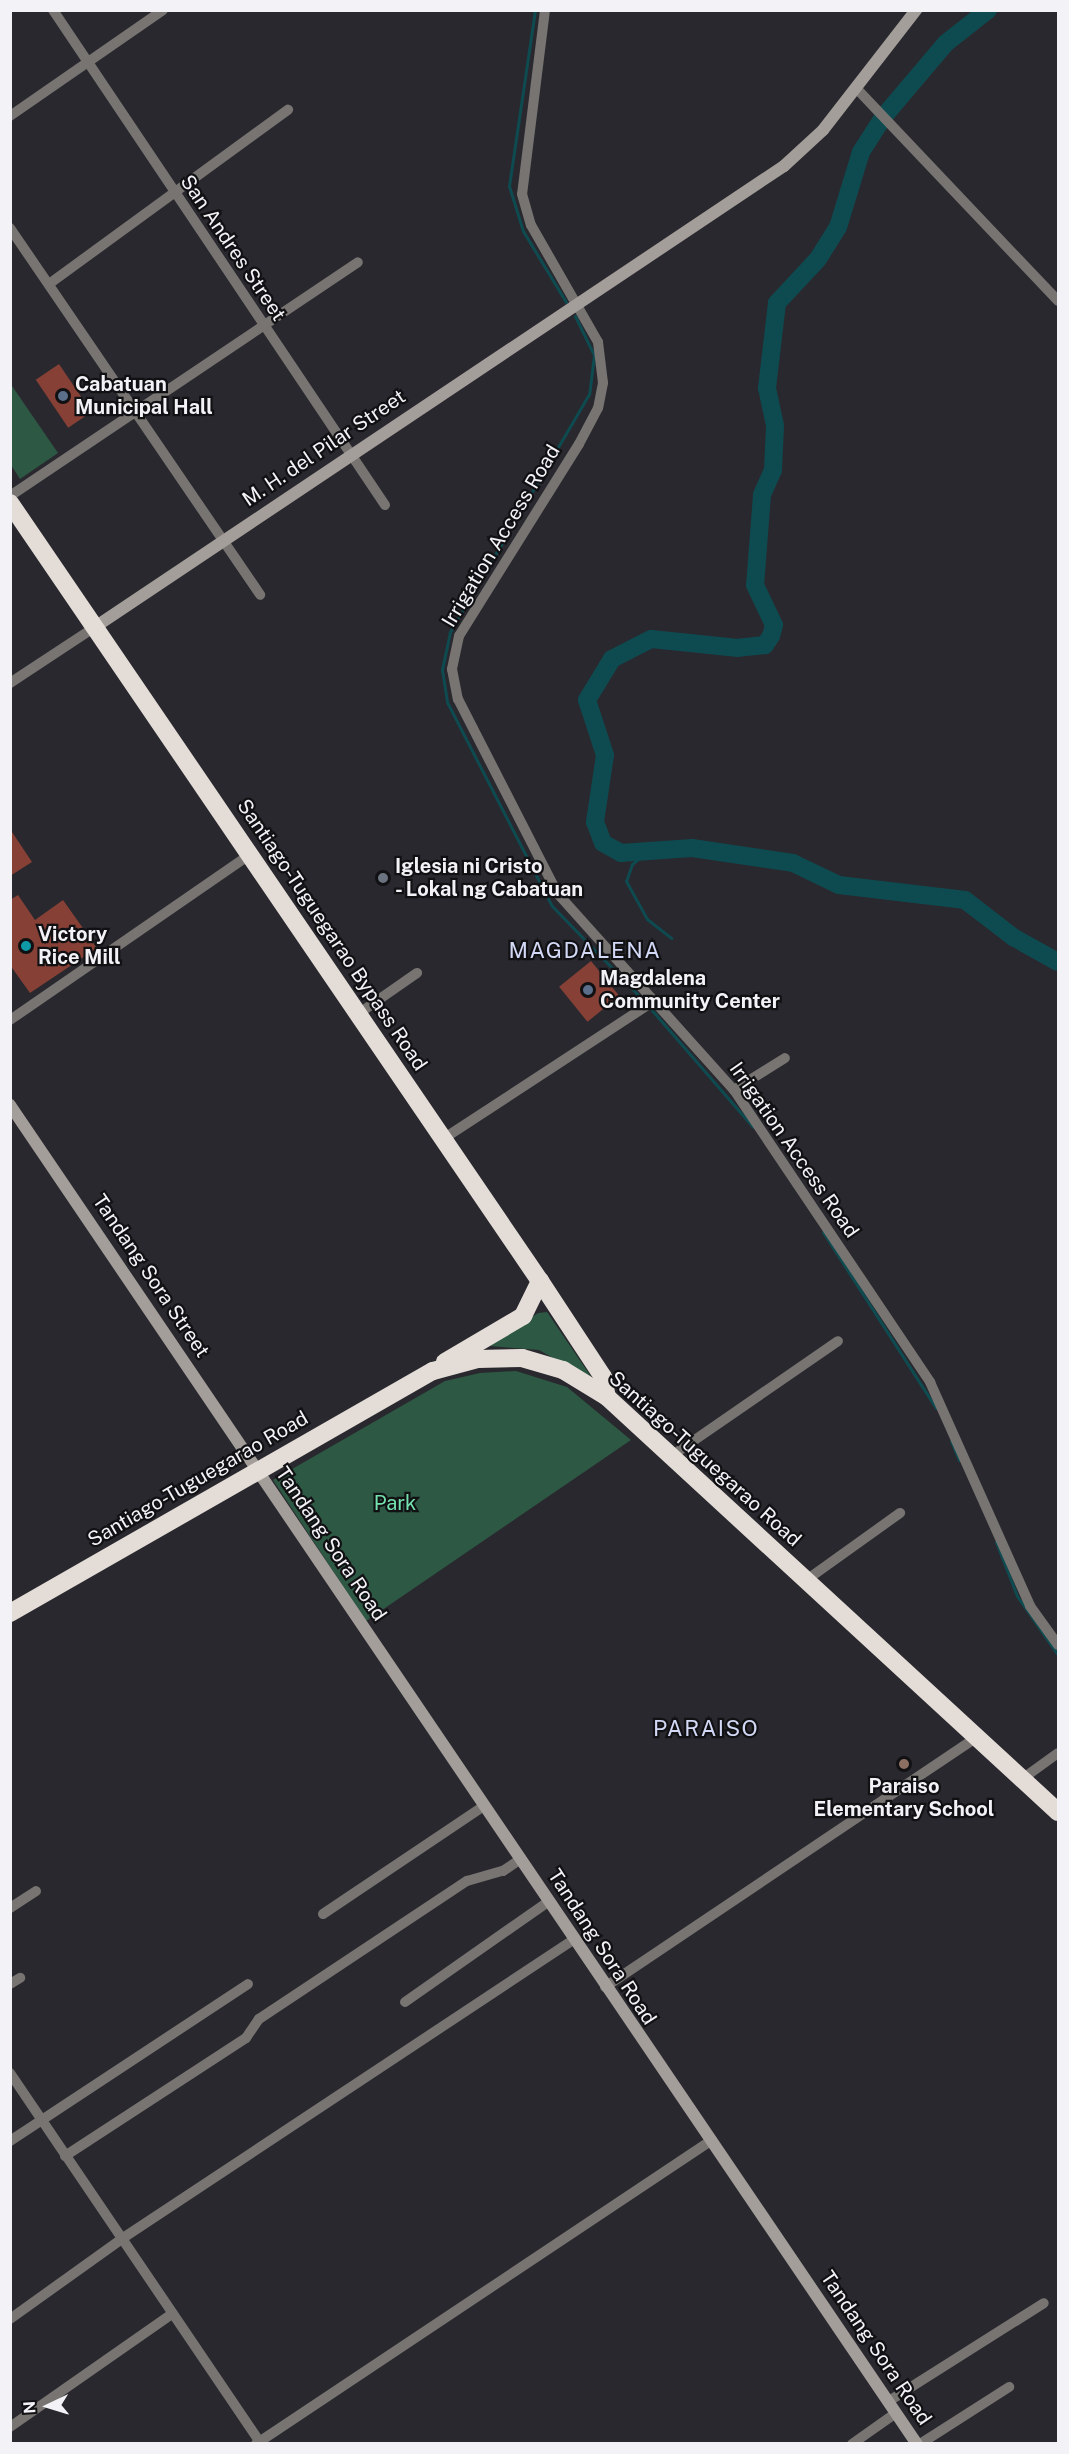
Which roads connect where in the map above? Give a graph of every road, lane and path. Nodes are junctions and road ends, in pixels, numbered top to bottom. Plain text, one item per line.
1 (53, 10) edge
2 (163, 10) edge
3 (545, 10) edge
4 (916, 10) edge
5 (89, 62) junction
6 (856, 89) junction
7 (288, 110) dead end
8 (10, 116) edge
9 (176, 195) junction
10 (10, 228) edge
11 (358, 262) dead end
12 (49, 284) junction
13 (1059, 301) edge
14 (577, 303) junction
15 (264, 327) junction
16 (139, 411) junction
17 (349, 454) junction
18 (10, 496) edge
19 (10, 503) edge
20 (385, 505) dead end
21 (224, 539) junction
22 (260, 595) dead end
23 (95, 627) junction
24 (10, 683) edge
25 (250, 854) junction
26 (417, 973) dead end
27 (654, 1001) junction
28 (358, 1014) junction
29 (10, 1020) edge
30 (785, 1058) dead end
31 (734, 1090) junction
32 (10, 1104) edge
33 (443, 1139) junction
34 (540, 1281) junction
35 (838, 1341) dead end
36 (432, 1371) junction
37 (607, 1396) junction
38 (670, 1457) junction
39 (259, 1470) junction
40 (900, 1514) dead end
41 (805, 1581) junction
42 (10, 1613) edge
43 (1059, 1645) edge
44 (975, 1738) junction
45 (1059, 1753) edge
46 (1022, 1779) junction
47 (484, 1806) junction
48 (1059, 1812) edge
49 (521, 1858) junction
50 (36, 1891) dead end
51 (549, 1901) junction
52 (10, 1908) edge
53 (323, 1914) dead end
54 (573, 1940) junction
55 (248, 1984) dead end
56 (605, 1987) junction
57 (405, 2002) dead end
58 (10, 2073) edge
59 (41, 2121) junction
60 (712, 2140) junction
61 (10, 2141) edge
62 (65, 2156) junction
63 (123, 2238) junction
64 (1044, 2303) dead end
65 (172, 2314) junction
66 (10, 2319) edge
67 (1009, 2387) dead end
68 (888, 2401) junction
69 (897, 2413) junction
70 (10, 2427) edge
71 (259, 2443) edge
72 (852, 2444) edge
73 (919, 2444) edge

1 - 5 street, San Andres Street
2 - 5 street
3 - 14 street, Irrigation Access Road
4 - 6 street, M. H. del Pilar Street
5 - 8 street
5 - 9 street, San Andres Street
6 - 13 street
6 - 14 street, M. H. del Pilar Street
7 - 9 street
9 - 12 street
9 - 15 street, San Andres Street
10 - 12 street
11 - 15 street
12 - 16 street
14 - 17 street, M. H. del Pilar Street
14 - 27 street, Irrigation Access Road
15 - 16 street
15 - 17 street, San Andres Street
16 - 18 street
16 - 21 street
17 - 20 street, San Andres Street
17 - 21 street, M. H. del Pilar Street
19 - 23 highway, Santiago-Tuguegarao Bypass Road
21 - 22 street
21 - 23 street, M. H. del Pilar Street
23 - 24 street
23 - 25 highway, Santiago-Tuguegarao Bypass Road
25 - 28 highway, Santiago-Tuguegarao Bypass Road
25 - 29 street
26 - 28 street
27 - 31 street, Irrigation Access Road
27 - 33 street
28 - 33 highway, Santiago-Tuguegarao Bypass Road
30 - 31 street
31 - 43 street, Irrigation Access Road
32 - 39 street, Tandang Sora Street
33 - 34 highway, Santiago-Tuguegarao Bypass Road
34 - 36 highway
34 - 37 highway, Santiago-Tuguegarao Bypass Road
35 - 38 street
36 - 37 highway, Santiago-Tuguegarao Road
36 - 39 highway, Santiago-Tuguegarao Road
37 - 38 highway, Santiago-Tuguegarao Road
38 - 41 highway, Santiago-Tuguegarao Road
39 - 42 highway, Santiago-Tuguegarao Road
39 - 47 street, Tandang Sora Road
40 - 41 street
41 - 44 highway, Santiago-Tuguegarao Road
44 - 46 highway, Santiago-Tuguegarao Road
44 - 56 street
45 - 46 street
46 - 48 highway, Santiago-Tuguegarao Road
47 - 49 street, Tandang Sora Road
47 - 53 street
49 - 51 street, Tandang Sora Road
49 - 62 street
50 - 52 street
51 - 54 street, Tandang Sora Road
51 - 57 street
54 - 56 street, Tandang Sora Road
54 - 63 street
55 - 59 street
56 - 60 street, Tandang Sora Road
58 - 59 street
59 - 61 street
59 - 62 street
60 - 68 street, Tandang Sora Road
60 - 71 street
62 - 63 street
63 - 65 street
63 - 66 street
64 - 68 street
65 - 70 street
65 - 71 street
67 - 73 street
68 - 69 street, Tandang Sora Road
69 - 72 street
69 - 73 street, Tandang Sora Road

